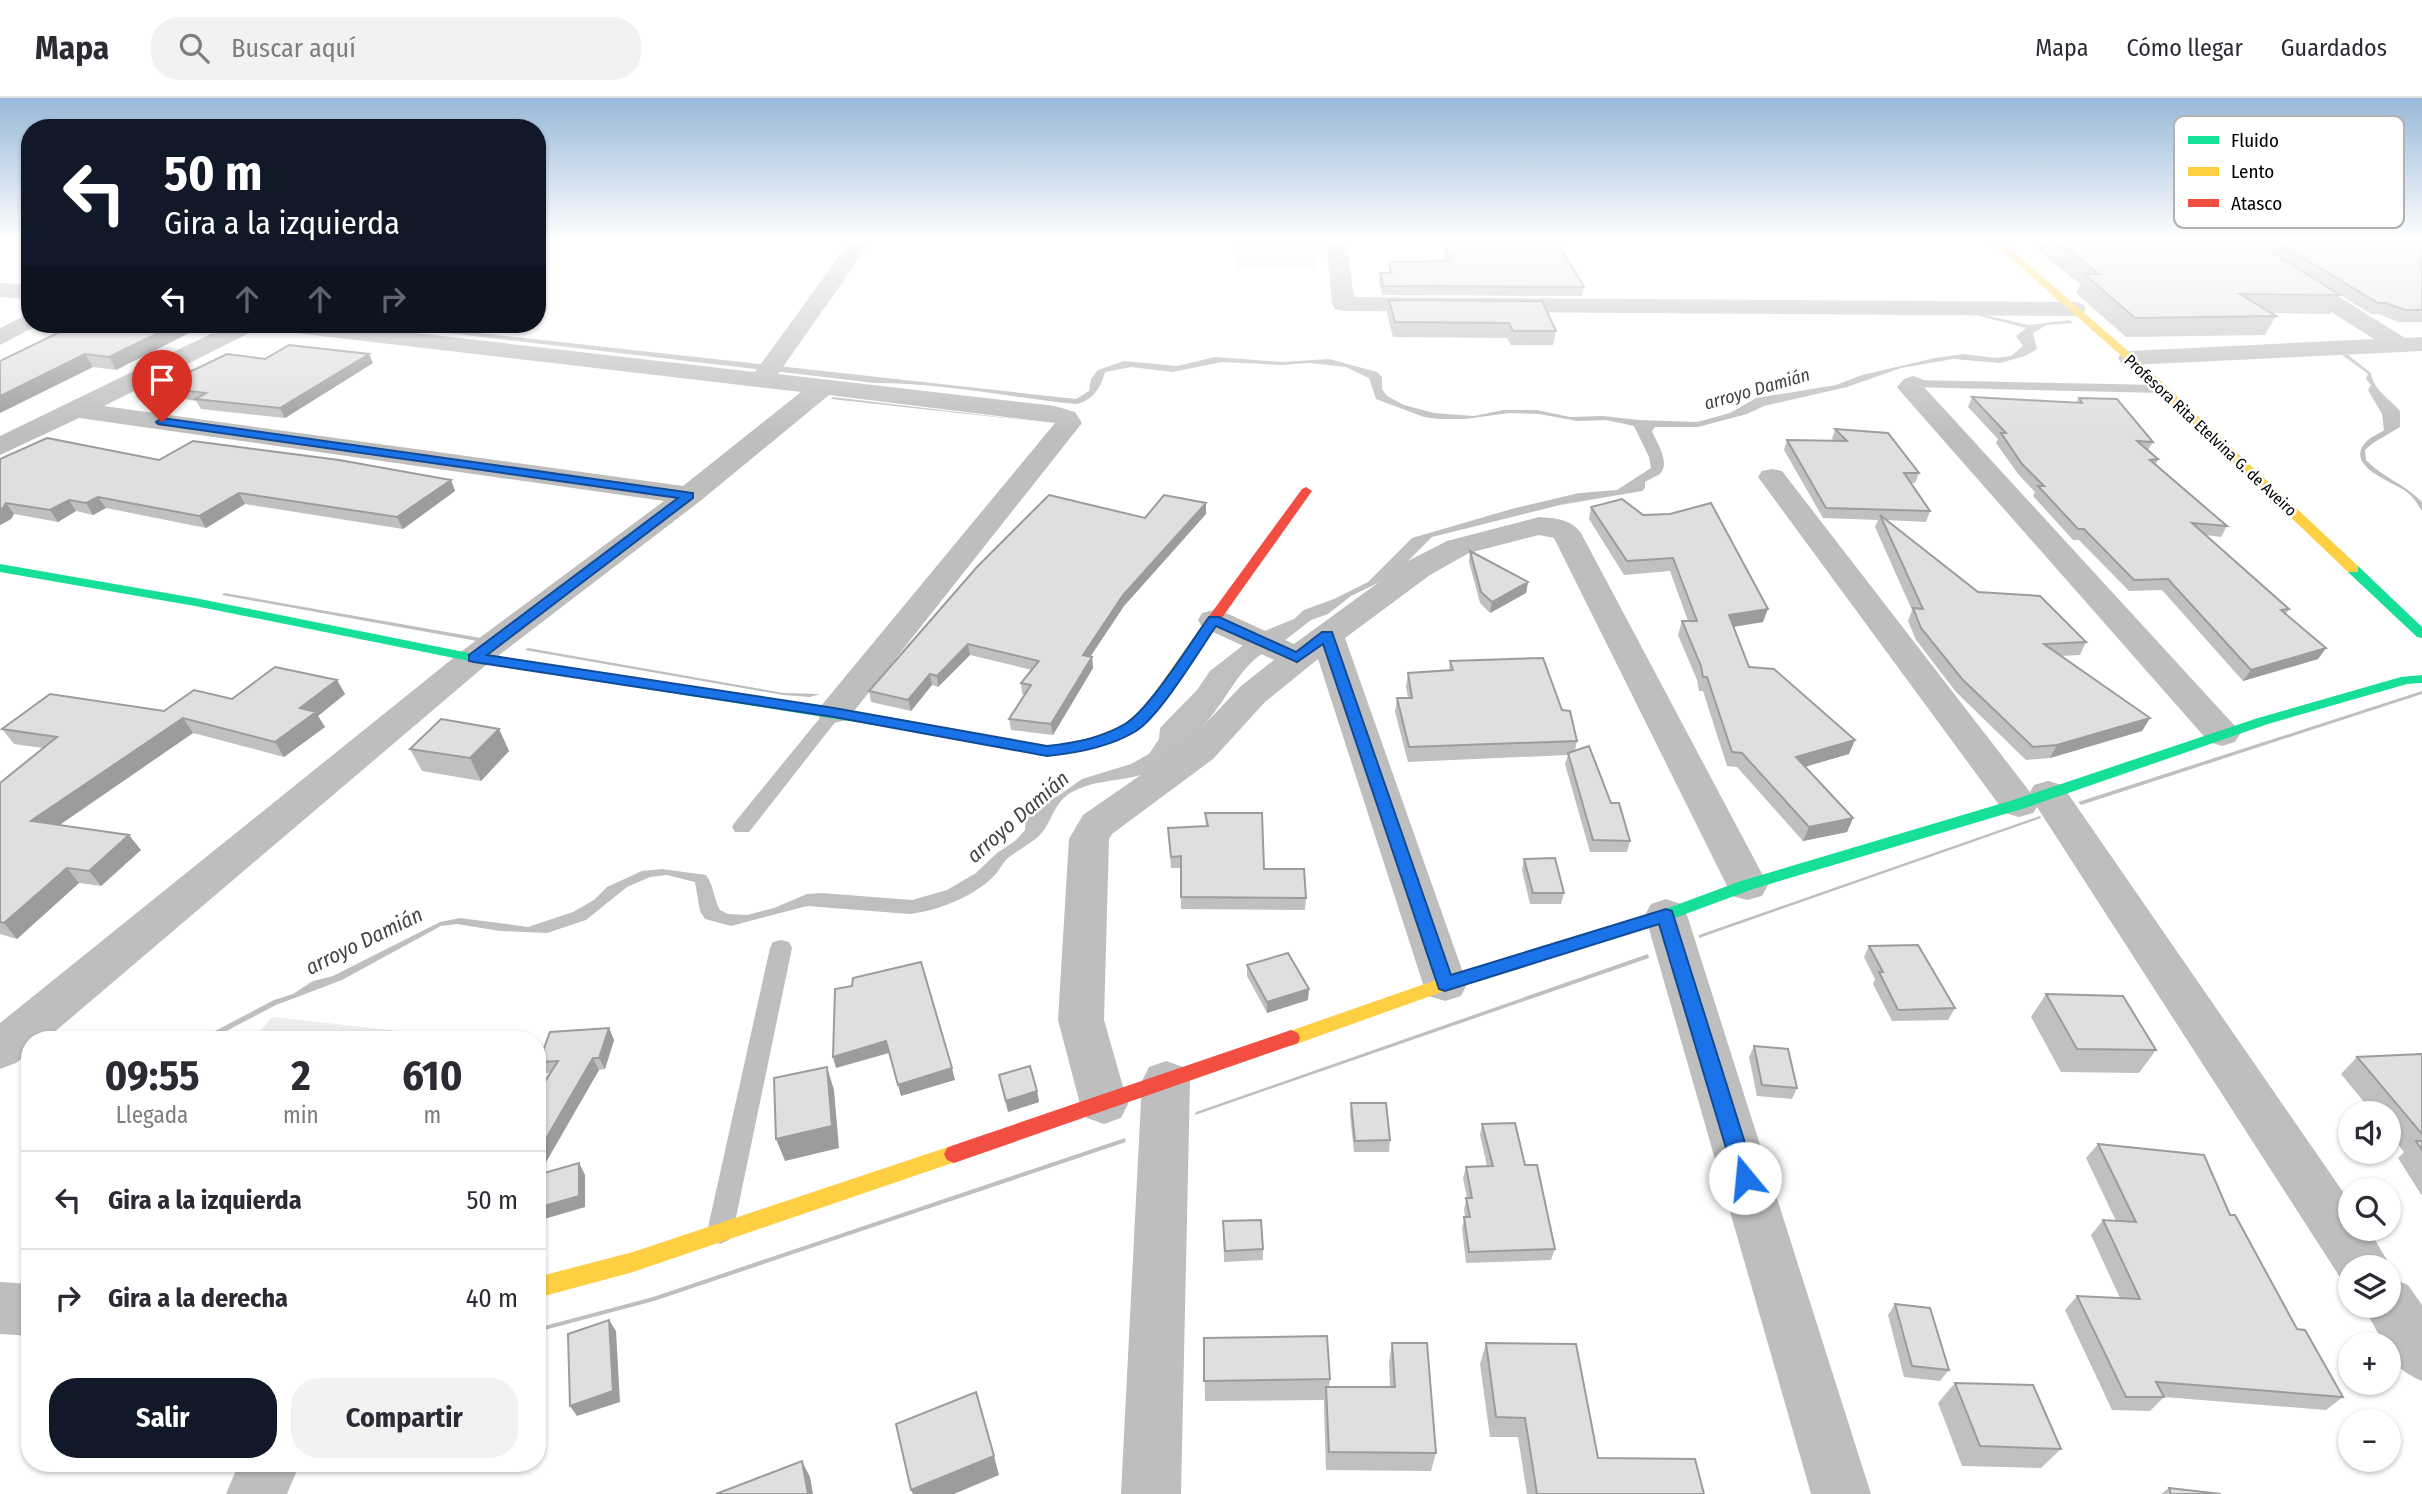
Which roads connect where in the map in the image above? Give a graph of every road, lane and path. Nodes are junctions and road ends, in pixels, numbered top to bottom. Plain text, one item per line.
1 (815, 305) edge
2 (1518, 305) edge
3 (2070, 305) edge
4 (2342, 305) edge
5 (2078, 312) junction
6 (21, 325) edge
7 (231, 333) edge
8 (357, 333) edge
9 (0, 338) edge
10 (2411, 344) edge
11 (2130, 358) junction
12 (762, 379) junction
13 (1913, 384) joint
14 (825, 386) junction
15 (2162, 389) junction
16 (79, 410) junction
17 (0, 447) edge
18 (1772, 477) dead end
19 (1307, 491) dead end
20 (688, 496) junction
21 (0, 568) edge
22 (1214, 620) junction
23 (2422, 634) edge
24 (1327, 635) junction
25 (474, 658) junction
26 (1297, 658) junction
27 (2422, 679) edge
28 (834, 712) junction
29 (2222, 734) junction
30 (2033, 799) junction
31 (742, 827) dead end
32 (1747, 886) junction
33 (1666, 915) junction
34 (782, 948) dead end
35 (1445, 984) junction
36 (23, 1031) edge
37 (21, 1033) edge
38 (0, 1050) edge
39 (1166, 1081) junction
40 (1104, 1104) junction
41 (720, 1233) junction
42 (2356, 1255) edge
43 (546, 1286) edge
44 (0, 1308) edge
45 (21, 1309) edge
46 (2399, 1318) edge
47 (2422, 1353) edge
48 (266, 1472) edge
49 (256, 1494) edge
50 (1151, 1494) edge
51 (1841, 1494) edge

1 - 12 street
2 - 5 street
3 - 5 street, Profesora Rita Etelvina G. de Aveiro
4 - 10 street
5 - 11 street, Profesora Rita Etelvina G. de Aveiro
6 - 9 street
7 - 16 street
8 - 12 street
10 - 11 street
11 - 15 street, Profesora Rita Etelvina G. de Aveiro
12 - 14 street
13 - 15 lane
13 - 29 street
14 - 20 street
14 - 28 street
15 - 23 street, Profesora Rita Etelvina G. de Aveiro
16 - 17 street
16 - 20 street
18 - 30 street
19 - 22 street
20 - 25 street
21 - 25 street
22 - 26 street
22 - 28 street
24 - 26 street
24 - 32 street
24 - 35 street
25 - 28 street
25 - 36 street
26 - 40 street
27 - 29 street
28 - 31 lane
29 - 30 street
30 - 32 street
30 - 42 street
32 - 33 street
33 - 35 street
33 - 51 street
34 - 41 lane
35 - 39 street
37 - 38 street
39 - 40 street
39 - 50 street
40 - 41 street
41 - 43 street
44 - 45 street
46 - 47 street
48 - 49 street

